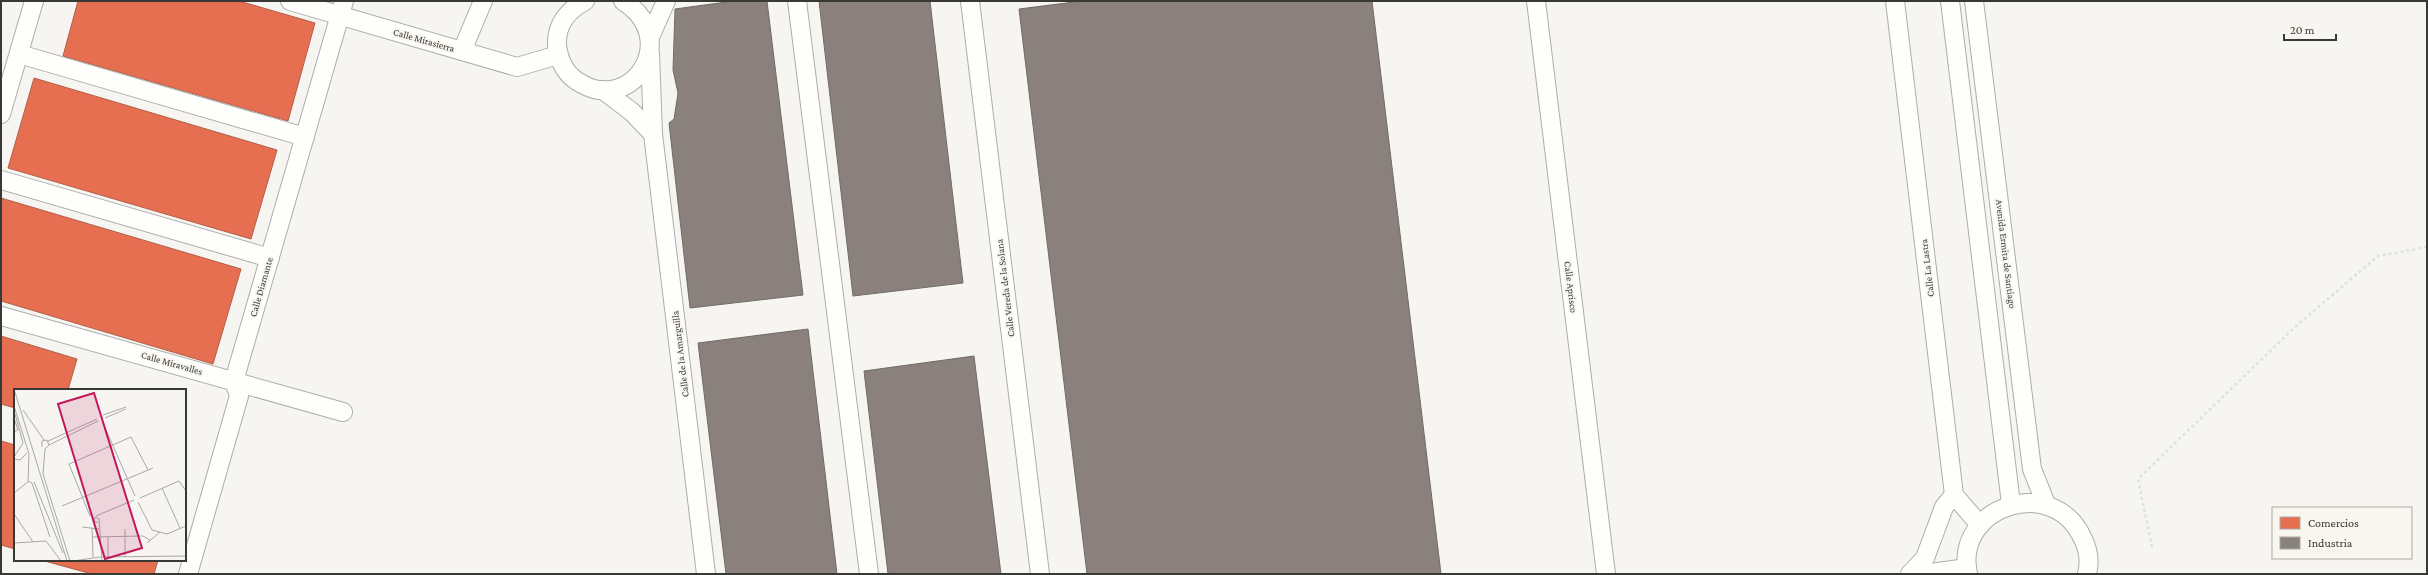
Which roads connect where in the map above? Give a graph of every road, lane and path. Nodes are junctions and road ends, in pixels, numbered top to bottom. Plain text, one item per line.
1 (34, 1) edge
2 (290, 1) edge
3 (483, 1) edge
4 (584, 1) edge
5 (623, 1) edge
6 (666, 1) edge
7 (797, 1) edge
8 (970, 1) edge
9 (1536, 1) edge
10 (1895, 1) edge
11 (1950, 1) edge
12 (1974, 1) edge
13 (342, 8) edge
14 (650, 45) junction
15 (462, 51) junction
16 (19, 54) junction
17 (558, 55) junction
18 (603, 90) junction
19 (1, 114) edge
20 (653, 134) junction
21 (305, 137) junction
22 (1, 180) edge
23 (2427, 247) edge
24 (270, 258) junction
25 (1, 316) edge
26 (234, 381) junction
27 (343, 412) dead end
28 (1954, 495) junction
29 (2011, 504) junction
30 (2046, 504) junction
31 (1980, 525) junction
32 (2152, 547) dead end
33 (1968, 571) edge
34 (188, 574) edge
35 (706, 574) edge
36 (869, 574) edge
37 (1040, 574) edge
38 (1606, 574) edge
39 (1910, 574) edge
40 (1924, 574) edge
41 (2087, 574) edge

1 - 16 street
2 - 13 street, Calle Mirasierra
3 - 15 street
4 - 17 street
5 - 14 street
6 - 14 street
7 - 36 street
8 - 37 street, Calle Vereda de la Solana
9 - 38 street, Calle Aprisco
10 - 28 street, Calle La Lastra
11 - 29 street
12 - 30 street, Avenida Ermita de Santiago
13 - 15 street, Calle Mirasierra
13 - 21 street, Calle Diamante
14 - 18 street
14 - 20 street, Calle de la Amarguilla
15 - 17 street, Calle Mirasierra
16 - 19 street
16 - 21 street
17 - 18 street
18 - 20 street
20 - 35 street, Calle de la Amarguilla
21 - 24 street, Calle Diamante
22 - 24 street
23 - 32 path
24 - 26 street, Calle Diamante
25 - 26 street, Calle Miravalles
26 - 27 street, Calle Miravalles
26 - 34 street, Calle Diamante
28 - 31 street
28 - 39 street
29 - 30 street
29 - 31 street
30 - 41 street
31 - 33 street
33 - 40 street

